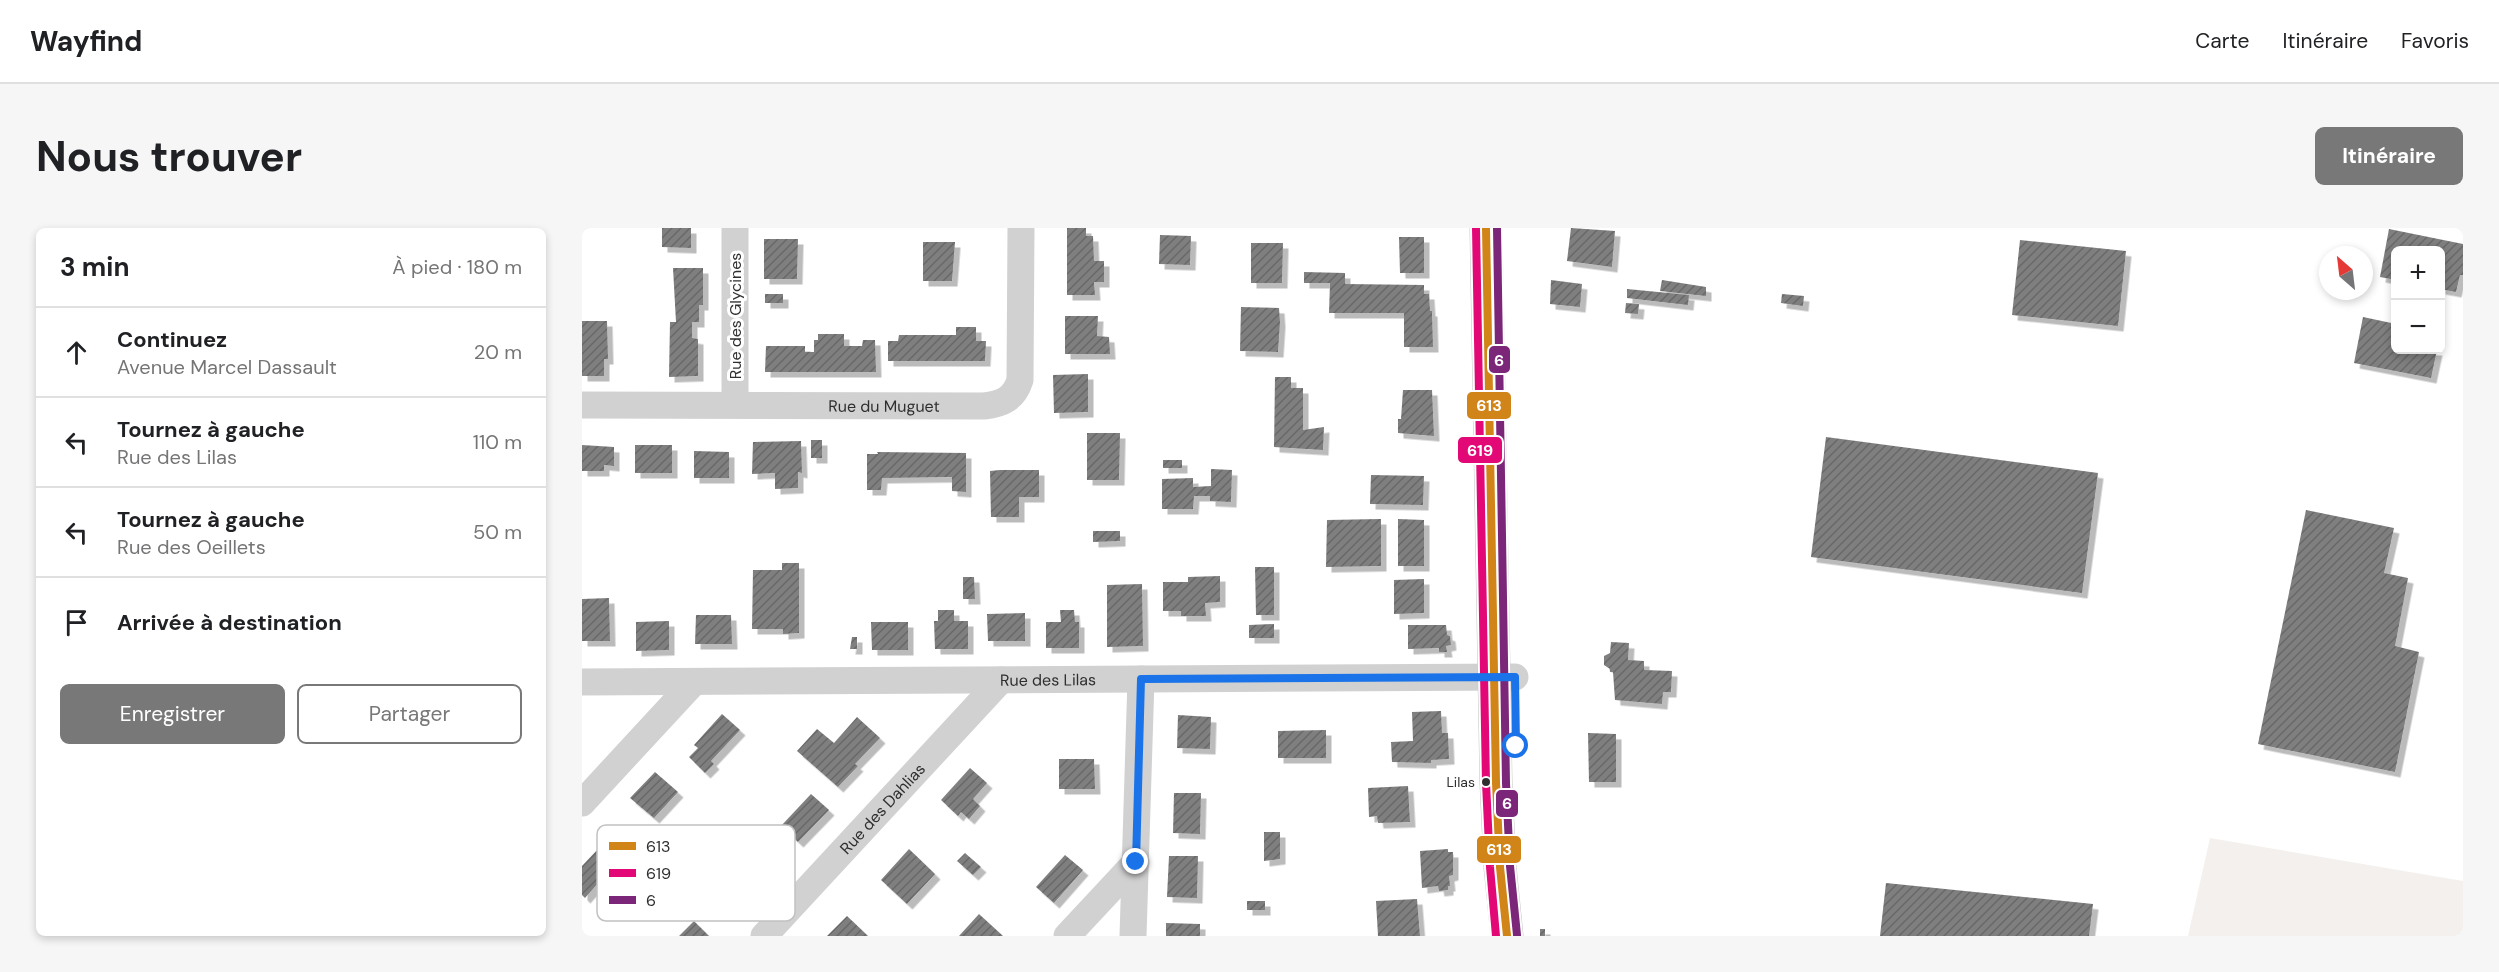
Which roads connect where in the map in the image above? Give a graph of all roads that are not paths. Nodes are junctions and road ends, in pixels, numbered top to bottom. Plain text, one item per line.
1 (735, 228) edge
2 (1021, 228) edge
3 (1486, 228) edge
4 (1504, 228) edge
5 (735, 404) junction
6 (582, 405) edge
7 (1504, 677) junction
8 (1141, 679) junction
9 (1001, 680) junction
10 (694, 681) junction
11 (582, 682) edge
12 (582, 804) edge
13 (1136, 862) junction
14 (795, 903) edge
15 (778, 921) edge
16 (764, 936) edge
17 (1067, 936) edge
18 (1133, 936) edge
19 (1508, 936) edge

1 - 5 street, Rue des Glycines
2 - 5 street, Rue du Muguet
3 - 7 main road
4 - 7 main road
5 - 6 street, Rue du Muguet
7 - 8 street, Rue des Lilas
7 - 19 main road
8 - 9 street, Rue des Lilas
8 - 13 street
9 - 10 street, Rue des Lilas
9 - 14 street, Rue des Dahlias
10 - 11 street, Rue des Lilas
10 - 12 street
13 - 17 street
13 - 18 street
15 - 16 street, Rue des Dahlias

